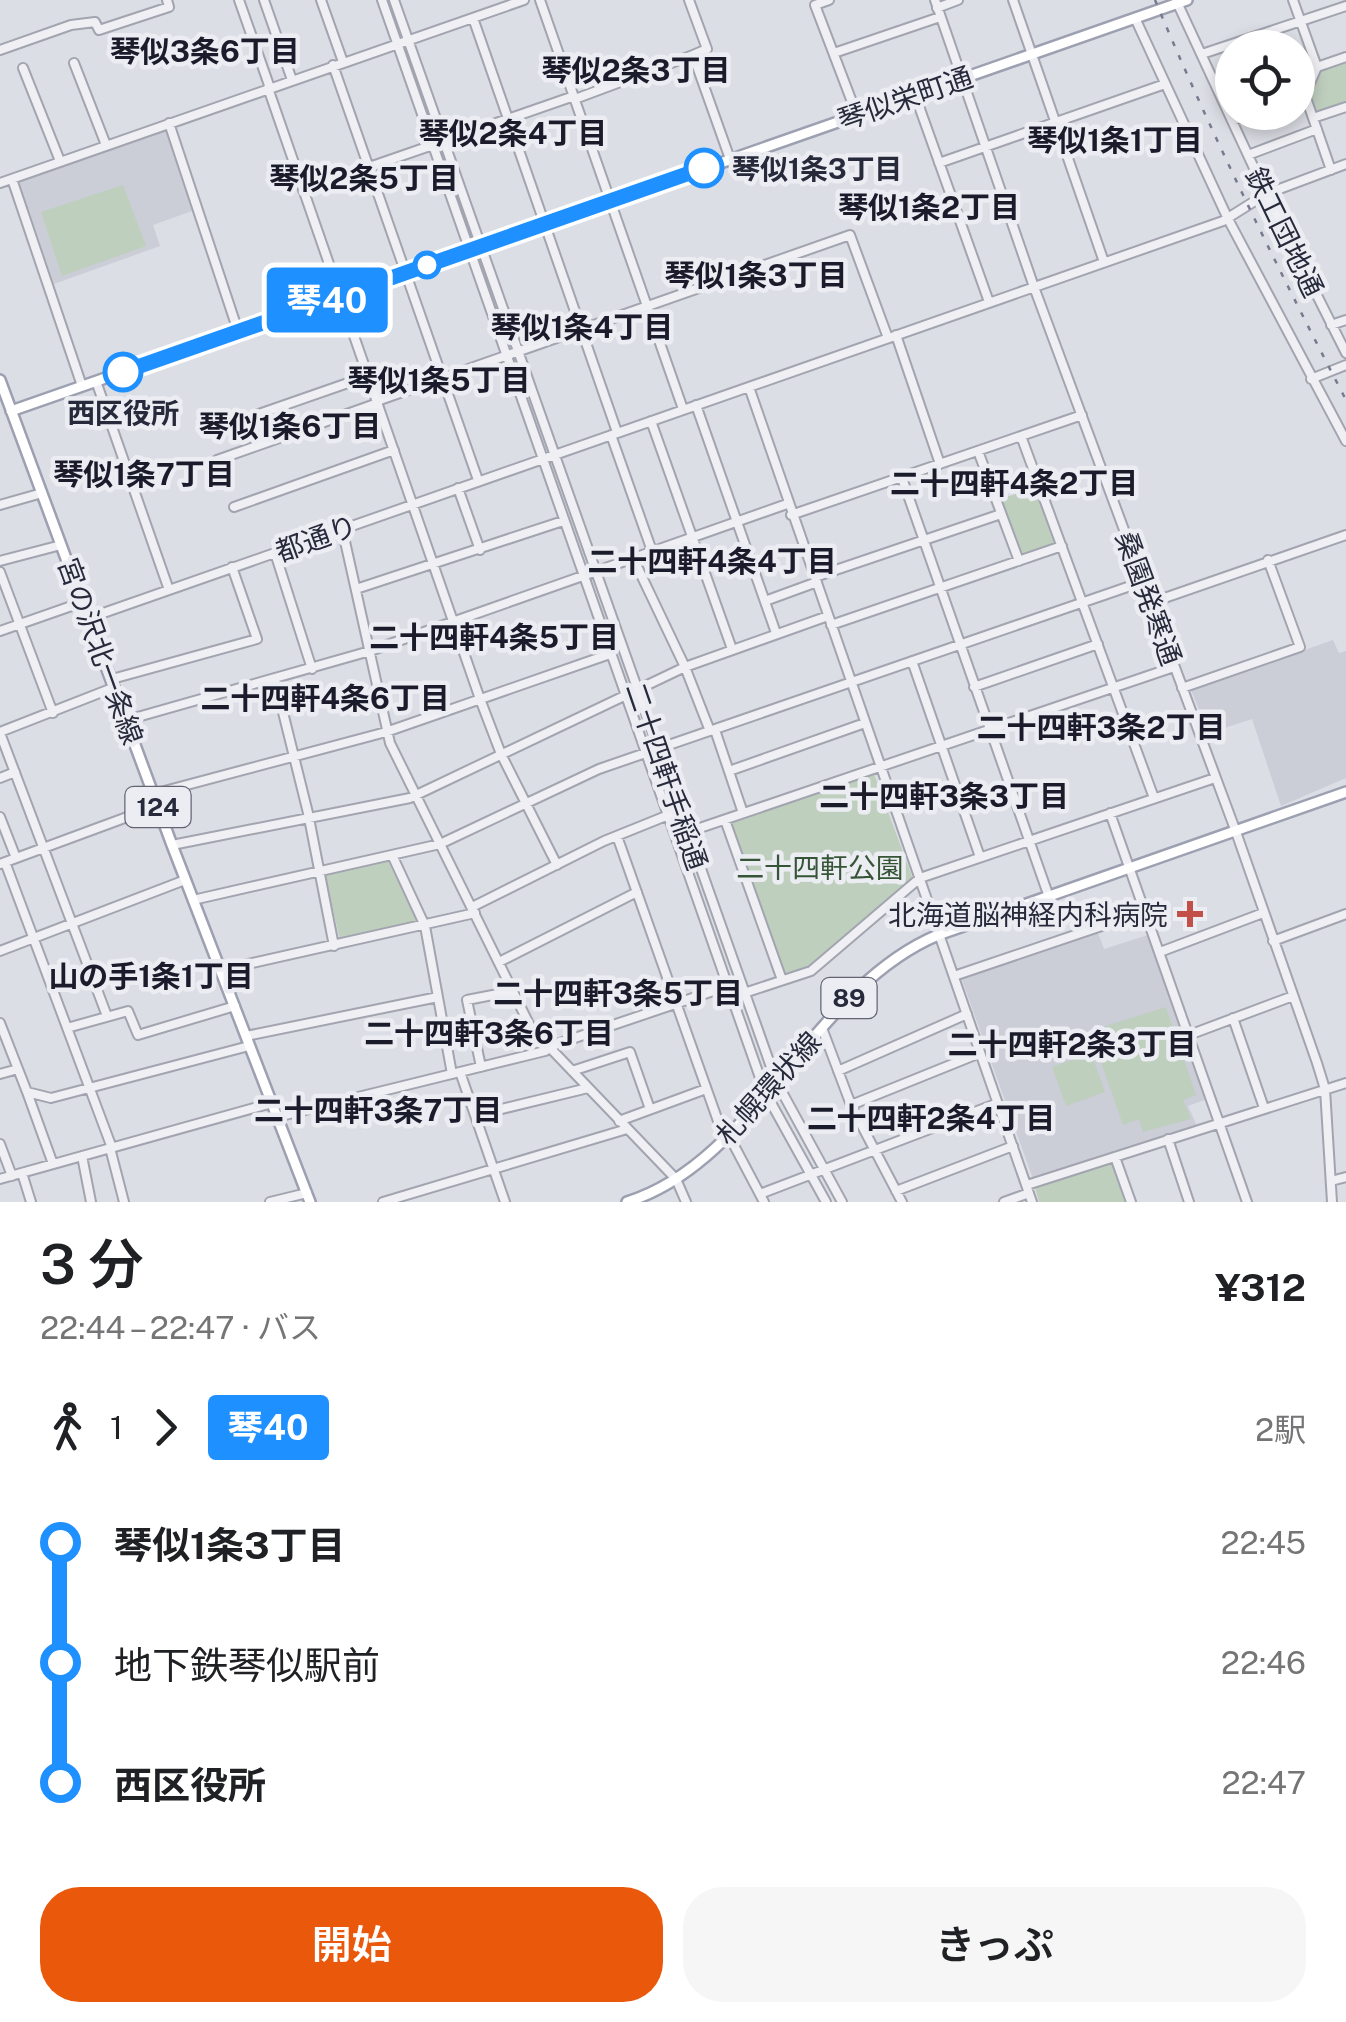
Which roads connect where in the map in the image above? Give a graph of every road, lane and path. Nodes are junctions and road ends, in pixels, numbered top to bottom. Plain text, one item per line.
1 (167, 0) edge
2 (239, 0) edge
3 (264, 0) edge
4 (320, 0) edge
5 (382, 0) edge
6 (394, 0) edge
7 (524, 0) edge
8 (540, 0) edge
9 (689, 0) edge
10 (829, 0) edge
11 (958, 0) edge
12 (1013, 0) edge
13 (1293, 0) edge
14 (1180, 1) edge
15 (814, 2) edge
16 (1346, 6) edge
17 (937, 8) edge
18 (473, 18) junction
19 (1135, 18) junction
20 (1301, 21) junction
21 (408, 39) junction
22 (397, 43) junction
23 (0, 50) edge
24 (834, 53) junction
25 (1032, 54) junction
26 (1202, 54) junction
27 (693, 55) junction
28 (1346, 57) edge
29 (74, 64) dead end
30 (338, 64) junction
31 (1317, 67) junction
32 (23, 68) dead end
33 (1315, 71) edge
34 (962, 78) junction
35 (292, 80) junction
36 (1215, 83) edge
37 (1164, 84) junction
38 (269, 88) junction
39 (915, 95) junction
40 (574, 97) junction
41 (1346, 107) edge
42 (857, 115) junction
43 (1315, 117) edge
44 (508, 118) junction
45 (1054, 122) junction
46 (1315, 122) edge
47 (169, 123) junction
48 (1318, 129) junction
49 (1236, 130) edge
50 (444, 140) junction
51 (433, 144) junction
52 (106, 145) junction
53 (986, 146) junction
54 (1248, 155) junction
55 (730, 159) junction
56 (60, 161) junction
57 (939, 162) junction
58 (1346, 164) edge
59 (369, 167) junction
60 (1332, 170) junction
61 (12, 178) junction
62 (0, 182) edge
63 (304, 190) junction
64 (1266, 194) junction
65 (610, 201) junction
66 (1228, 218) junction
67 (544, 224) junction
68 (475, 248) junction
69 (1104, 262) junction
70 (406, 273) junction
71 (1034, 287) junction
72 (340, 296) junction
73 (988, 302) junction
74 (647, 306) junction
75 (1346, 320) edge
76 (1331, 325) junction
77 (238, 331) junction
78 (582, 331) junction
79 (892, 336) junction
80 (516, 352) junction
81 (1346, 353) edge
82 (506, 356) junction
83 (1346, 366) edge
84 (368, 376) junction
85 (442, 378) junction
86 (1311, 379) junction
87 (0, 380) edge
88 (96, 381) junction
89 (82, 386) junction
90 (748, 386) junction
91 (377, 402) junction
92 (696, 404) junction
93 (683, 409) junction
94 (6, 412) edge
95 (1082, 415) junction
96 (651, 420) junction
97 (208, 432) dead end
98 (614, 434) junction
99 (1021, 436) junction
100 (1346, 441) edge
101 (394, 450) junction
102 (978, 452) junction
103 (553, 455) junction
104 (543, 458) junction
105 (217, 460) dead end
106 (940, 464) junction
107 (902, 478) junction
108 (478, 480) junction
109 (458, 488) junction
110 (42, 494) junction
111 (412, 504) junction
112 (787, 504) junction
113 (0, 505) edge
114 (234, 507) dead end
115 (1001, 514) junction
116 (792, 515) junction
117 (736, 520) junction
118 (564, 522) junction
119 (342, 528) junction
120 (1346, 535) edge
121 (692, 536) junction
122 (924, 541) junction
123 (61, 545) junction
124 (1062, 546) junction
125 (480, 550) junction
126 (652, 551) junction
127 (274, 554) junction
128 (632, 558) junction
129 (1268, 560) junction
130 (0, 561) edge
131 (1019, 562) junction
132 (434, 565) junction
133 (232, 568) junction
134 (594, 571) junction
135 (0, 572) edge
136 (582, 574) junction
137 (816, 580) junction
138 (1142, 582) junction
139 (940, 588) junction
140 (356, 589) junction
141 (168, 590) junction
142 (765, 601) junction
143 (83, 602) junction
144 (1083, 602) junction
145 (1150, 603) junction
146 (89, 618) junction
147 (830, 620) junction
148 (454, 622) junction
149 (19, 625) junction
150 (0, 632) edge
151 (776, 633) junction
152 (1098, 644) junction
153 (959, 645) junction
154 (732, 649) junction
155 (370, 651) junction
156 (610, 654) junction
157 (912, 662) junction
158 (685, 667) junction
159 (1174, 667) junction
160 (312, 669) junction
161 (275, 680) junction
162 (851, 682) junction
163 (114, 683) junction
164 (974, 687) junction
165 (1113, 688) junction
166 (1182, 688) junction
167 (636, 689) junction
168 (627, 697) junction
169 (480, 699) junction
170 (53, 713) junction
171 (127, 720) junction
172 (866, 723) junction
173 (712, 730) junction
174 (989, 730) junction
175 (386, 732) junction
176 (0, 733) edge
177 (941, 746) junction
178 (658, 750) junction
179 (501, 754) junction
180 (646, 754) junction
181 (294, 756) junction
182 (881, 767) junction
183 (729, 771) junction
184 (15, 772) junction
185 (0, 778) edge
186 (1215, 778) junction
187 (1346, 792) edge
188 (153, 794) junction
189 (416, 794) junction
190 (1154, 798) junction
191 (525, 804) junction
192 (157, 806) junction
193 (679, 812) junction
194 (1110, 813) junction
195 (743, 814) junction
196 (669, 815) junction
197 (0, 817) edge
198 (308, 818) junction
199 (725, 820) junction
200 (1236, 832) junction
201 (686, 833) junction
202 (617, 836) junction
203 (676, 836) junction
204 (1029, 841) junction
205 (440, 844) junction
206 (172, 845) junction
207 (44, 848) junction
208 (392, 855) junction
209 (16, 858) junction
210 (980, 858) junction
211 (3, 863) edge
212 (557, 865) junction
213 (1131, 869) junction
214 (318, 871) junction
215 (920, 878) junction
216 (185, 880) junction
217 (637, 892) junction
218 (1048, 897) junction
219 (193, 900) junction
220 (473, 910) junction
221 (1146, 911) junction
222 (1263, 913) junction
223 (1346, 914) edge
224 (72, 924) junction
225 (425, 926) junction
226 (938, 934) junction
227 (32, 939) junction
228 (1273, 940) junction
229 (334, 946) junction
230 (0, 951) edge
231 (1160, 952) junction
232 (499, 962) junction
233 (220, 970) junction
234 (954, 976) junction
235 (782, 980) junction
236 (740, 982) junction
237 (728, 986) junction
238 (512, 991) junction
239 (743, 993) junction
240 (1293, 996) junction
241 (438, 997) junction
242 (732, 997) junction
243 (676, 1004) junction
244 (234, 1006) junction
245 (967, 1014) junction
246 (107, 1016) junction
247 (1233, 1018) junction
248 (0, 1023) edge
249 (67, 1028) junction
250 (822, 1028) junction
251 (1189, 1034) junction
252 (248, 1041) junction
253 (550, 1048) junction
254 (980, 1053) junction
255 (481, 1067) junction
256 (18, 1069) junction
257 (572, 1071) junction
258 (838, 1071) junction
259 (456, 1073) junction
260 (0, 1074) edge
261 (776, 1081) junction
262 (1346, 1083) edge
263 (88, 1087) junction
264 (588, 1088) junction
265 (706, 1089) junction
266 (1325, 1090) junction
267 (27, 1092) junction
268 (765, 1092) junction
269 (998, 1102) junction
270 (272, 1103) junction
271 (851, 1105) junction
272 (1264, 1108) junction
273 (650, 1109) junction
274 (477, 1115) junction
275 (277, 1117) junction
276 (619, 1121) junction
277 (1220, 1123) junction
278 (627, 1129) junction
279 (726, 1136) junction
280 (1168, 1140) junction
281 (0, 1144) edge
282 (1012, 1146) junction
283 (111, 1148) junction
284 (874, 1150) junction
285 (82, 1156) junction
286 (1115, 1156) junction
287 (53, 1164) junction
288 (824, 1168) junction
289 (496, 1169) junction
290 (810, 1172) junction
291 (17, 1174) junction
292 (1346, 1177) edge
293 (676, 1178) junction
294 (0, 1179) edge
295 (1331, 1181) junction
296 (896, 1191) junction
297 (1029, 1194) edge
298 (308, 1198) edge
299 (762, 1198) edge
300 (31, 1202) edge
301 (91, 1202) edge
302 (124, 1202) edge
303 (270, 1202) edge
304 (384, 1202) edge
305 (505, 1202) edge
306 (627, 1202) edge
307 (686, 1202) edge
308 (826, 1202) edge
309 (842, 1202) edge
310 (902, 1202) edge
311 (1004, 1202) edge
312 (1131, 1202) edge
313 (1189, 1202) edge
314 (1248, 1202) edge
315 (1332, 1202) edge

1 - 23 street
2 - 38 street
3 - 35 street
4 - 30 street
5 - 22 street, 二十四軒手稲通
6 - 21 street, 二十四軒手稲通
7 - 18 street
8 - 40 street
9 - 27 street
10 - 15 street
11 - 17 street
12 - 25 street
13 - 20 street
14 - 19 main road, 琴似栄町通
14 - 26 street, 鉄工団地通
15 - 24 street
16 - 20 street
17 - 24 street
17 - 34 street, 桑園発寒通
18 - 21 street
18 - 44 street
19 - 25 main road, 琴似栄町通
19 - 37 street
20 - 26 street
20 - 31 street
21 - 22 street
21 - 50 street, 二十四軒手稲通
22 - 30 street
22 - 51 street, 二十四軒手稲通
24 - 42 street
25 - 34 main road, 琴似栄町通
25 - 45 street
26 - 36 street, 鉄工団地通
27 - 40 street
27 - 55 street
28 - 31 street
29 - 52 street
30 - 35 street
30 - 59 street
31 - 33 street
32 - 56 street
34 - 39 main road, 琴似栄町通
34 - 53 street, 桑園発寒通
35 - 38 street
37 - 45 street
37 - 66 street
38 - 47 street
38 - 63 street
39 - 42 main road, 琴似栄町通
39 - 57 street
40 - 44 street
40 - 65 street
41 - 43 street
42 - 55 main road, 琴似栄町通
44 - 50 street
44 - 67 street
45 - 53 street
45 - 69 street
46 - 48 street
47 - 52 street
47 - 77 street
48 - 54 street
48 - 60 street
49 - 54 street, 鉄工団地通
50 - 51 street
50 - 68 street, 二十四軒手稲通
51 - 59 street
51 - 68 street, 二十四軒手稲通
52 - 56 street
53 - 57 street
53 - 71 street, 桑園発寒通
54 - 64 street, 鉄工団地通
55 - 65 main road, 琴似栄町通
56 - 61 street
57 - 73 street
58 - 60 street, 都通り
59 - 63 street
59 - 70 street
60 - 64 street, 都通り
61 - 62 street
61 - 89 street
63 - 72 street
64 - 66 street, 都通り
64 - 76 street, 鉄工団地通
65 - 67 main road, 琴似栄町通
65 - 74 street
66 - 69 street, 都通り
66 - 86 street
67 - 68 main road, 琴似栄町通
67 - 78 street
68 - 70 main road, 琴似栄町通
68 - 80 street, 二十四軒手稲通
68 - 82 street, 二十四軒手稲通
69 - 71 street, 都通り
70 - 72 main road, 琴似栄町通
70 - 85 street
71 - 73 street, 都通り
71 - 95 street, 桑園発寒通
72 - 77 main road, 琴似栄町通
72 - 84 street
73 - 79 street, 都通り
74 - 78 street
74 - 79 street
74 - 93 street
75 - 76 street
76 - 81 street, 鉄工団地通
77 - 88 main road, 琴似栄町通
78 - 80 street
78 - 98 street
79 - 90 street, 都通り
79 - 106 street
80 - 82 street
80 - 103 street, 二十四軒手稲通
82 - 85 street
82 - 104 street, 二十四軒手稲通
83 - 86 street
84 - 91 street
84 - 97 street
85 - 91 street
85 - 108 street
86 - 100 street
87 - 94 main road, 宮の沢北一条線 / 124
88 - 89 main road, 琴似栄町通
88 - 141 street
89 - 94 main road, 琴似栄町通
90 - 92 street, 都通り
90 - 112 street
91 - 101 street
91 - 105 street
92 - 93 street, 都通り
92 - 117 street
93 - 96 street, 都通り
94 - 110 main road, 宮の沢北一条線 / 124
95 - 99 street
95 - 138 street, 桑園発寒通
96 - 98 street, 都通り
96 - 121 street
98 - 103 street, 都通り
98 - 126 street
99 - 102 street
99 - 124 street
101 - 111 street
101 - 114 street
102 - 106 street
102 - 115 street
103 - 104 street, 都通り
103 - 134 street, 二十四軒手稲通
104 - 108 street, 都通り
104 - 118 street, 二十四軒手稲通
106 - 107 street
107 - 116 street
107 - 122 street
108 - 109 street, 都通り
109 - 111 street, 都通り
109 - 125 street
110 - 113 street
110 - 123 main road, 宮の沢北一条線 / 124
111 - 119 street, 都通り
111 - 132 street
112 - 116 street
112 - 117 street
115 - 122 street
115 - 131 street
116 - 137 street
117 - 121 street
117 - 142 street
118 - 125 street
118 - 136 street, 二十四軒手稲通
119 - 127 street, 都通り
119 - 140 street
120 - 129 street
121 - 126 street
121 - 154 street
122 - 137 street
122 - 139 street
123 - 130 street
123 - 143 main road, 宮の沢北一条線 / 124
124 - 131 street
124 - 144 street
125 - 132 street
126 - 128 street
127 - 133 street, 都通り
127 - 160 street
128 - 134 street
128 - 158 street
129 - 145 street
129 - 166 street
131 - 139 street
132 - 140 street
132 - 148 street
133 - 141 street, 都通り
133 - 163 street
134 - 136 street
134 - 167 street, 二十四軒手稲通
135 - 149 street
136 - 148 street
136 - 156 street, 二十四軒手稲通
137 - 142 street
137 - 147 street
138 - 144 street
138 - 145 street, 桑園発寒通
139 - 147 street
139 - 153 street
140 - 155 street
141 - 146 street, 都通り
142 - 151 street
143 - 146 main road, 宮の沢北一条線 / 124
143 - 149 street
144 - 152 street
144 - 153 street
145 - 159 street, 桑園発寒通
146 - 163 main road, 宮の沢北一条線 / 124
147 - 151 street
147 - 162 street
148 - 155 street
148 - 169 street
149 - 150 street
149 - 170 street
151 - 154 street
152 - 164 street
152 - 165 street
153 - 157 street
153 - 164 street
154 - 158 street
155 - 160 street
155 - 175 street
156 - 168 street, 二十四軒手稲通
156 - 169 street
157 - 162 street
157 - 177 street
158 - 167 street
158 - 173 street
159 - 165 street
159 - 166 street, 桑園発寒通
160 - 161 street
161 - 171 street
161 - 181 street
162 - 172 street
162 - 173 street
163 - 170 street
163 - 171 main road, 宮の沢北一条線 / 124
164 - 174 street
165 - 174 street
165 - 190 street
166 - 186 street, 桑園発寒通
167 - 168 street
167 - 178 street, 二十四軒手稲通
168 - 179 street
168 - 180 street, 二十四軒手稲通
169 - 175 street
169 - 179 street
170 - 176 street
171 - 188 main road, 宮の沢北一条線 / 124
172 - 182 street
172 - 183 street
173 - 178 street
173 - 183 street
174 - 177 street
174 - 204 street
175 - 181 street
175 - 189 street
176 - 184 street
177 - 182 street
177 - 210 street
178 - 180 street
178 - 193 street, 二十四軒手稲通
179 - 189 street
179 - 191 street
180 - 191 street
180 - 196 street, 二十四軒手稲通
181 - 188 street
181 - 198 street
182 - 195 street
182 - 215 street
183 - 195 street
184 - 185 street
184 - 207 street
186 - 190 street
186 - 200 street, 桑園発寒通
187 - 200 main road, 札幌環状線 / 89
188 - 192 main road, 宮の沢北一条線 / 124
189 - 198 street
189 - 205 street
190 - 194 street
191 - 205 street
191 - 212 street
192 - 206 main road, 宮の沢北一条線 / 124
192 - 207 street
193 - 196 street
193 - 201 street, 二十四軒手稲通
194 - 204 street
194 - 213 street
195 - 199 street
196 - 202 street
196 - 203 street, 二十四軒手稲通
197 - 209 street
198 - 206 street
198 - 214 street
199 - 201 street
199 - 235 street
200 - 213 main road, 札幌環状線 / 89
200 - 222 street, 桑園発寒通
201 - 203 street
201 - 236 street, 二十四軒手稲通
202 - 212 street
202 - 217 street
203 - 237 street, 二十四軒手稲通
204 - 210 street
204 - 218 street
205 - 208 street
205 - 220 street
206 - 216 main road, 宮の沢北一条線 / 124
207 - 209 street
207 - 224 street
208 - 214 street
208 - 225 street
209 - 211 street
210 - 215 street
211 - 227 street
212 - 220 street
213 - 218 main road, 札幌環状線 / 89
213 - 221 street
214 - 219 street
214 - 229 street
215 - 226 street
215 - 235 street
216 - 219 main road, 宮の沢北一条線 / 124
216 - 224 street
217 - 232 street
217 - 243 street
218 - 226 main road, 札幌環状線 / 89
219 - 233 main road, 宮の沢北一条線 / 124
220 - 225 street
220 - 232 street
221 - 231 street
221 - 234 street
222 - 228 street, 桑園発寒通
222 - 231 street
223 - 228 street
224 - 227 street
224 - 246 street
225 - 229 street
225 - 241 street
226 - 234 street
226 - 250 main road, 札幌環状線 / 89
227 - 230 street
227 - 249 street
228 - 240 street, 桑園発寒通
229 - 233 street
231 - 251 street
232 - 238 street
233 - 244 main road, 宮の沢北一条線 / 124
234 - 245 street
235 - 239 street
236 - 237 street
236 - 239 street, 二十四軒手稲通
237 - 242 street, 二十四軒手稲通
237 - 243 street
238 - 253 street
238 - 255 street
239 - 242 street
239 - 261 street, 二十四軒手稲通
240 - 247 street
240 - 266 street, 桑園発寒通
241 - 252 street
241 - 259 street
242 - 268 street, 二十四軒手稲通
243 - 253 street
243 - 265 street
244 - 246 street
244 - 252 main road, 宮の沢北一条線 / 124
245 - 254 street
245 - 258 street
246 - 249 street
247 - 251 street
247 - 272 street
248 - 256 street
249 - 263 street
250 - 258 street
250 - 261 main road, 札幌環状線 / 89
251 - 277 street
252 - 263 street
252 - 270 main road, 宮の沢北一条線 / 124
253 - 255 street
253 - 257 street
254 - 269 street
254 - 271 street
255 - 259 street
256 - 260 street
256 - 267 street
257 - 264 street
257 - 273 street
258 - 271 street
259 - 274 street
259 - 275 street
261 - 268 main road, 札幌環状線 / 89
261 - 288 street, 二十四軒手稲通
262 - 266 street
263 - 267 street
263 - 283 street
264 - 274 street
264 - 276 street
265 - 273 street
265 - 279 street
266 - 272 street
266 - 295 street, 桑園発寒通
267 - 287 street
268 - 279 main road, 札幌環状線 / 89
268 - 290 street, 二十四軒手稲通
269 - 282 street
269 - 284 street
270 - 275 main road, 宮の沢北一条線 / 124
270 - 283 street
271 - 284 street
272 - 277 street
273 - 276 street
274 - 289 street
275 - 298 main road, 宮の沢北一条線 / 124
276 - 278 street
277 - 280 street
277 - 314 street
278 - 289 street
278 - 293 street
279 - 293 main road, 札幌環状線 / 89
279 - 299 street
280 - 286 street
280 - 313 street
281 - 291 street
282 - 296 street
282 - 297 street
283 - 285 street
283 - 302 street
284 - 288 street
284 - 296 street
285 - 287 street
285 - 301 street
286 - 297 street
286 - 312 street
287 - 291 street
288 - 290 street
288 - 309 street, 二十四軒手稲通
289 - 304 street
289 - 305 street
290 - 299 street
290 - 308 street, 二十四軒手稲通
291 - 294 street
291 - 300 street
292 - 295 street
293 - 306 main road, 札幌環状線 / 89
293 - 307 street
295 - 315 street, 桑園発寒通
296 - 310 street
297 - 311 street
298 - 303 street

